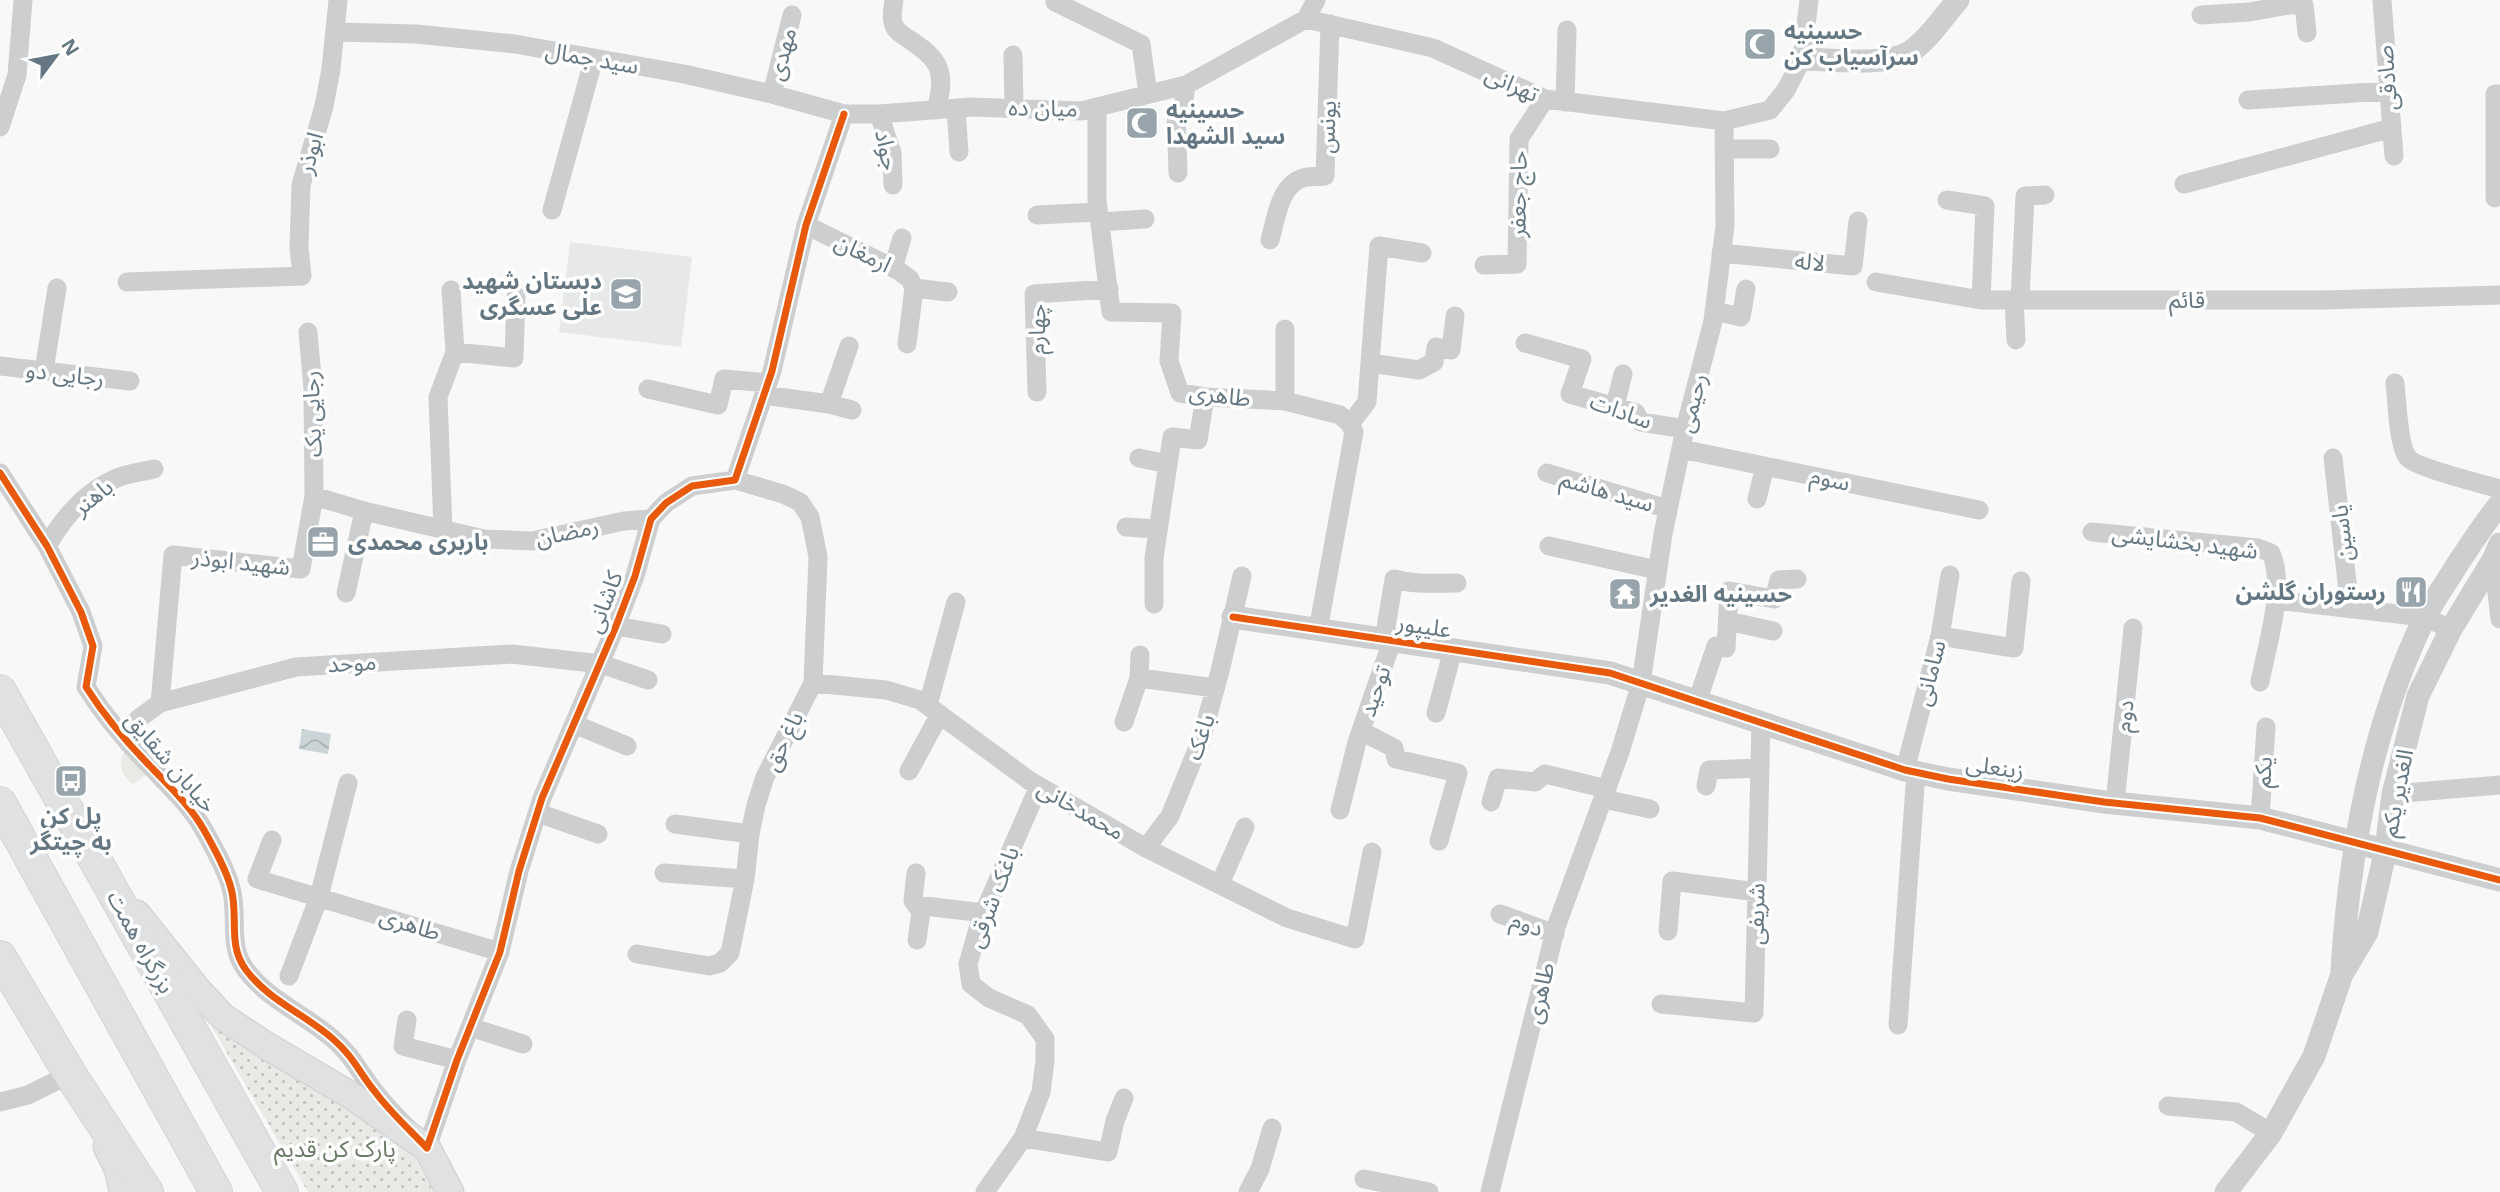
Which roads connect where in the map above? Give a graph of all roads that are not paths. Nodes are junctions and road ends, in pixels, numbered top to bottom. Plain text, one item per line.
1 (23, 0) edge
2 (338, 0) edge
3 (894, 0) edge
4 (1056, 0) edge
5 (1315, 0) edge
6 (1809, 0) edge
7 (1958, 0) edge
8 (2382, 0) edge
9 (2289, 2) edge
10 (1079, 7) edge
11 (792, 15) dead end
12 (2201, 15) dead end
13 (1306, 19) junction
14 (1329, 24) junction
15 (1567, 30) dead end
16 (335, 32) junction
17 (2307, 33) dead end
18 (1013, 55) dead end
19 (594, 58) junction
20 (1802, 59) junction
21 (1186, 85) junction
22 (2388, 91) junction
23 (772, 94) junction
24 (1148, 94) junction
25 (2500, 94) edge
26 (1545, 99) junction
27 (2248, 100) dead end
28 (1565, 102) junction
29 (1097, 107) junction
30 (956, 108) junction
31 (1014, 108) junction
32 (936, 110) junction
33 (844, 114) junction
34 (879, 114) junction
35 (1724, 121) junction
36 (0, 127) edge
37 (2392, 128) junction
38 (1724, 149) junction
39 (1770, 149) dead end
40 (959, 152) dead end
41 (2394, 156) dead end
42 (1178, 173) dead end
43 (2184, 184) dead end
44 (893, 186) dead end
45 (2045, 195) dead end
46 (2496, 198) dead end
47 (1947, 200) dead end
48 (552, 210) dead end
49 (1037, 215) dead end
50 (1099, 217) junction
51 (1145, 219) dead end
52 (1858, 221) dead end
53 (806, 226) junction
54 (902, 238) dead end
55 (1270, 240) dead end
56 (1422, 253) dead end
57 (1721, 253) junction
58 (1484, 265) dead end
59 (892, 268) junction
60 (127, 282) dead end
61 (1876, 282) dead end
62 (57, 288) dead end
63 (914, 288) junction
64 (1109, 289) junction
65 (1746, 289) dead end
66 (451, 290) dead end
67 (948, 292) dead end
68 (2500, 295) edge
69 (516, 296) dead end
70 (1981, 300) junction
71 (2017, 300) junction
72 (1714, 311) junction
73 (1455, 316) dead end
74 (1285, 329) dead end
75 (308, 332) dead end
76 (2015, 340) dead end
77 (1525, 343) dead end
78 (907, 344) dead end
79 (849, 346) dead end
80 (455, 352) junction
81 (1370, 363) junction
82 (0, 366) edge
83 (44, 371) junction
84 (1623, 374) dead end
85 (130, 381) dead end
86 (2395, 383) dead end
87 (648, 389) dead end
88 (766, 389) junction
89 (1037, 392) dead end
90 (1205, 397) junction
91 (1285, 401) junction
92 (829, 404) junction
93 (1615, 406) junction
94 (852, 410) dead end
95 (1350, 424) junction
96 (1683, 439) junction
97 (1139, 458) dead end
98 (2333, 458) dead end
99 (1168, 464) junction
100 (1765, 466) junction
101 (154, 469) dead end
102 (0, 473) edge
103 (1547, 474) dead end
104 (735, 480) junction
105 (2500, 489) edge
106 (314, 496) junction
107 (1757, 499) dead end
108 (2500, 504) edge
109 (1668, 509) junction
110 (1979, 510) dead end
111 (364, 511) junction
112 (650, 519) junction
113 (1126, 527) dead end
114 (1158, 529) junction
115 (443, 530) junction
116 (2092, 532) dead end
117 (47, 546) junction
118 (1549, 546) dead end
119 (2496, 552) edge
120 (1657, 570) junction
121 (1951, 575) dead end
122 (1242, 576) dead end
123 (1797, 579) dead end
124 (2021, 581) dead end
125 (1458, 583) dead end
126 (346, 593) dead end
127 (2275, 600) junction
128 (956, 602) dead end
129 (1154, 604) dead end
130 (2350, 609) junction
131 (1233, 617) junction
132 (2424, 617) junction
133 (2500, 619) edge
134 (1728, 621) junction
135 (616, 626) junction
136 (2133, 628) dead end
137 (2451, 629) junction
138 (1318, 630) junction
139 (1773, 631) dead end
140 (662, 634) dead end
141 (1940, 636) junction
142 (1388, 640) junction
143 (1452, 650) junction
144 (1140, 655) dead end
145 (601, 664) junction
146 (1611, 673) joint
147 (1139, 678) junction
148 (648, 680) dead end
149 (2260, 682) dead end
150 (813, 683) junction
151 (1641, 683) junction
152 (1215, 688) junction
153 (0, 691) edge
154 (1698, 702) junction
155 (160, 704) junction
156 (934, 710) junction
157 (1436, 713) dead end
158 (1124, 722) dead end
159 (1761, 723) junction
160 (574, 724) junction
161 (2266, 727) dead end
162 (1359, 736) junction
163 (128, 743) junction
164 (627, 746) dead end
165 (1760, 768) junction
166 (909, 771) dead end
167 (1911, 771) junction
168 (348, 783) dead end
169 (2500, 785) edge
170 (1039, 786) junction
171 (1706, 786) dead end
172 (1605, 794) junction
173 (2393, 794) junction
174 (1491, 802) dead end
175 (0, 803) edge
176 (2115, 803) junction
177 (1650, 809) dead end
178 (1340, 810) dead end
179 (538, 813) junction
180 (2260, 818) junction
181 (674, 824) dead end
182 (1245, 827) dead end
183 (598, 834) dead end
184 (750, 834) junction
185 (272, 840) dead end
186 (1439, 841) dead end
187 (2357, 842) junction
188 (1146, 848) junction
189 (2386, 849) junction
190 (1372, 852) dead end
191 (95, 860) junction
192 (664, 873) dead end
193 (916, 873) dead end
194 (746, 879) junction
195 (2500, 880) edge
196 (1220, 884) junction
197 (1757, 892) junction
198 (319, 897) junction
199 (916, 905) junction
200 (984, 913) junction
201 (1500, 914) dead end
202 (1668, 931) dead end
203 (1555, 934) junction
204 (918, 940) dead end
205 (500, 952) junction
206 (638, 954) dead end
207 (0, 957) edge
208 (2342, 974) junction
209 (289, 976) dead end
210 (1661, 1004) dead end
211 (407, 1020) dead end
212 (1898, 1025) dead end
213 (470, 1027) junction
214 (523, 1044) dead end
215 (457, 1060) junction
216 (69, 1074) junction
217 (1124, 1098) dead end
218 (0, 1102) edge
219 (2168, 1106) dead end
220 (1272, 1128) dead end
221 (2271, 1133) junction
222 (1023, 1138) junction
223 (427, 1148) junction
224 (1364, 1179) dead end
225 (123, 1192) edge
226 (148, 1192) edge
227 (216, 1192) edge
228 (282, 1192) edge
229 (450, 1192) edge
230 (985, 1192) edge
231 (1248, 1192) edge
232 (1429, 1192) edge
233 (1490, 1192) edge
234 (2226, 1192) edge

1 - 36 street
2 - 16 street, ابوذر
3 - 32 street
4 - 10 street
5 - 13 street
6 - 20 street
7 - 20 street
8 - 22 street, صادقی
9 - 12 street
9 - 17 street
10 - 24 street
11 - 23 street, مهدی
13 - 14 street, تهرانی
13 - 21 street, میان ده
14 - 26 street, تهرانی
14 - 55 street, یونس
15 - 28 street
16 - 19 street, سید جمال
16 - 60 street, ابوذر
18 - 31 street
19 - 23 street, سید جمال
19 - 48 street
20 - 35 street
21 - 24 street, میان ده
21 - 42 street
22 - 27 street
22 - 37 street, صادقی
23 - 33 street, سید جمال
24 - 29 street, میان ده
25 - 46 street
26 - 28 street, تهرانی
26 - 58 street, حاج جعفر
28 - 35 street, تهرانی
29 - 31 street, میان ده
29 - 50 street, طاهری
30 - 31 street, میان ده
30 - 32 street, میان ده
30 - 40 street
32 - 34 street, میان ده
33 - 34 street, میان ده
33 - 53 street
34 - 44 street, جواد
35 - 38 street, رحیمی
37 - 41 street, صادقی
37 - 43 street
38 - 39 street
38 - 57 street, رحیمی
45 - 71 street
47 - 70 street
49 - 50 street
50 - 51 street
50 - 64 street, طاهری
52 - 57 street, لاله
53 - 59 street, ارمغان
53 - 88 street
54 - 59 street
56 - 81 street
57 - 72 street, رحیمی
59 - 63 street, ارمغان
61 - 70 street, قائم
62 - 83 street
63 - 67 street
63 - 78 street
64 - 89 street, چهارم
64 - 90 street, طاهری
65 - 72 street
66 - 80 street
68 - 71 street, قائم
69 - 80 street
70 - 71 street, قائم
71 - 76 street
72 - 96 street, رحیمی
73 - 81 street
74 - 91 street
75 - 106 street, رجایی یک
77 - 93 street, سادات
79 - 92 street
80 - 115 street
81 - 95 street
82 - 83 street, رجایی دو
83 - 85 street, رجایی دو
84 - 93 street
86 - 105 street
87 - 88 street
88 - 92 street
88 - 104 street
90 - 91 street, طاهری
90 - 99 street
91 - 95 street, طاهری
92 - 94 street
93 - 96 street, سادات
95 - 138 street
96 - 100 street, سوم
96 - 109 street, رحیمی
97 - 99 street
98 - 130 street, یاسین
99 - 114 street
100 - 107 street
100 - 110 street, سوم
101 - 117 street, باهنر
102 - 117 street, خیابان شقایق
103 - 109 street, سید هاشم
104 - 112 street
104 - 150 street, باغ حق
106 - 111 street
106 - 155 street, شهید ابوذر
108 - 132 street
109 - 120 street, رحیمی
111 - 115 street
111 - 126 street
112 - 115 street, رمضان
112 - 135 street, کاشانی
113 - 114 street
114 - 129 street
116 - 127 street, شهید بخشایشی
117 - 163 street, خیابان شقایق
118 - 120 street
119 - 133 street
119 - 137 street, الغدیر یکم
120 - 151 street, رحیمی
121 - 141 street, سامانی
122 - 131 street, باغک
123 - 134 street
124 - 141 street
125 - 142 street, توحید
127 - 130 street
127 - 149 street, شهید بخشایشی
128 - 156 street
130 - 132 street
131 - 138 street, علیپور
131 - 152 street, باغک
132 - 137 street
132 - 187 street
134 - 139 street
134 - 154 street
135 - 140 street
135 - 145 street, کاشانی
136 - 176 street, دوم
137 - 173 street, الغدیر یکم
138 - 142 street, علیپور
141 - 167 street, سامانی
142 - 143 street, علیپور
142 - 162 street, توحید
143 - 146 street, علیپور
143 - 157 street
144 - 147 street
145 - 148 street, موحد
145 - 155 street, موحد
145 - 160 street, کاشانی
146 - 151 street, زینعلی
147 - 152 street
147 - 158 street
150 - 156 street, محمدخانی
150 - 184 street, باغ حق
151 - 154 street, زینعلی
151 - 172 street, طاهری
152 - 188 street, باغک
153 - 191 highway, بزرگراه همت
154 - 159 street, زینعلی
155 - 163 street, موحد
156 - 166 street
156 - 170 street, محمدخانی
159 - 165 street, شریفی
159 - 167 street, زینعلی
160 - 164 street
160 - 179 street, کاشانی
161 - 180 street, یکم
162 - 178 street, توحید
162 - 186 street
163 - 223 street, خیابان شقایق
165 - 171 street
165 - 197 street, شریفی
167 - 176 street, زینعلی
167 - 212 street, سامانی
168 - 198 street
169 - 173 street
170 - 188 street, محمدخانی
170 - 200 street, باغک شرقی
172 - 174 street
172 - 177 street
172 - 203 street, طاهری
173 - 189 street, الغدیر یکم
175 - 227 highway
176 - 180 street, زینعلی
179 - 183 street
179 - 205 street, کاشانی
180 - 187 street, زینعلی
181 - 184 street
182 - 196 street
184 - 194 street, باغ حق
185 - 198 street, طاهری
187 - 189 street, زینعلی
187 - 208 street
188 - 196 street, محمدخانی
189 - 195 street, زینعلی
189 - 208 street, الغدیر یکم
190 - 196 street, محمدخانی
191 - 223 main road
191 - 228 highway, بزرگراه همت
192 - 194 street
193 - 199 street
194 - 206 street, باغ حق
197 - 202 street
197 - 210 street, شریفی
198 - 205 street, طاهری
198 - 209 street
199 - 200 street
199 - 204 street
200 - 222 street, باغک شرقی
201 - 203 street, دوم
203 - 233 street, طاهری
205 - 213 street, کاشانی
207 - 216 highway
208 - 221 street, الغدیر یکم
211 - 215 street
213 - 214 street
213 - 215 street, کاشانی
215 - 223 street, کاشانی
216 - 218 street
216 - 225 main road
216 - 226 highway
217 - 222 street
219 - 221 street
220 - 231 street
221 - 234 street, الغدیر یکم
222 - 230 street
223 - 229 main road
224 - 232 street

